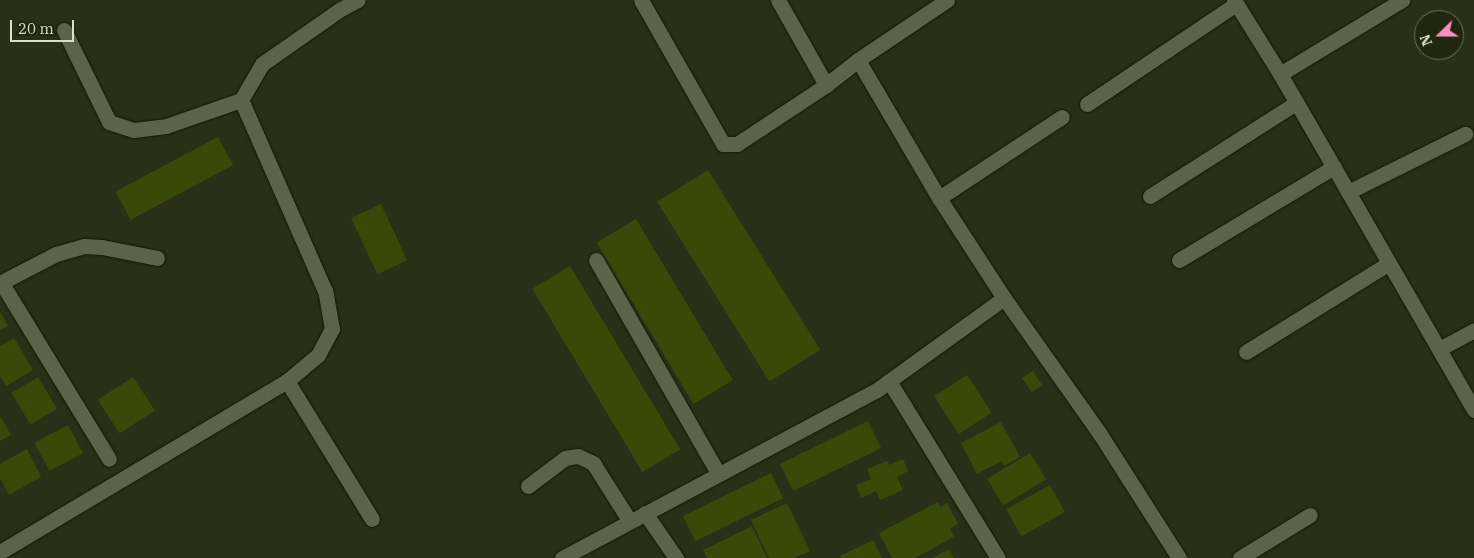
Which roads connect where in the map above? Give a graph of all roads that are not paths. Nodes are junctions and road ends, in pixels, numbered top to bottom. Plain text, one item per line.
1 (358, 0) edge
2 (641, 0) edge
3 (778, 0) edge
4 (947, 0) edge
5 (1402, 0) edge
6 (1235, 2) edge
7 (336, 5) edge
8 (64, 30) dead end
9 (858, 60) junction
10 (1280, 74) junction
11 (826, 86) junction
12 (241, 100) junction
13 (1296, 103) junction
14 (1087, 104) dead end
15 (1062, 117) dead end
16 (1465, 134) dead end
17 (1334, 167) junction
18 (1348, 192) junction
19 (1150, 196) dead end
20 (939, 198) junction
21 (157, 258) dead end
22 (596, 260) dead end
23 (1179, 260) dead end
24 (1389, 262) junction
25 (1, 283) edge
26 (1004, 298) junction
27 (1474, 330) edge
28 (1439, 349) junction
29 (1246, 352) dead end
30 (287, 381) junction
31 (889, 381) junction
32 (1474, 410) edge
33 (109, 459) dead end
34 (718, 473) junction
35 (528, 486) dead end
36 (645, 513) junction
37 (1310, 515) dead end
38 (372, 519) dead end
39 (629, 520) junction
40 (0, 552) edge
41 (562, 558) edge
42 (676, 558) edge
43 (998, 558) edge
44 (1179, 558) edge
45 (1240, 558) edge

1 - 7 street
2 - 11 street
3 - 11 street
4 - 9 street
5 - 10 street
6 - 10 street
6 - 14 street
7 - 12 street
8 - 12 street
9 - 11 street
9 - 20 street
10 - 13 street
12 - 30 street
13 - 17 street
13 - 19 street
15 - 20 street
16 - 18 street
17 - 18 street
17 - 23 street
18 - 24 street
20 - 26 street
21 - 25 street
22 - 34 street
24 - 28 street
24 - 29 street
25 - 33 street
26 - 31 street
26 - 44 street
27 - 28 street
28 - 32 street
30 - 38 street
30 - 40 street
31 - 34 street
31 - 43 street
34 - 36 street
35 - 39 street
36 - 39 street
36 - 42 street
37 - 45 street
39 - 41 street

